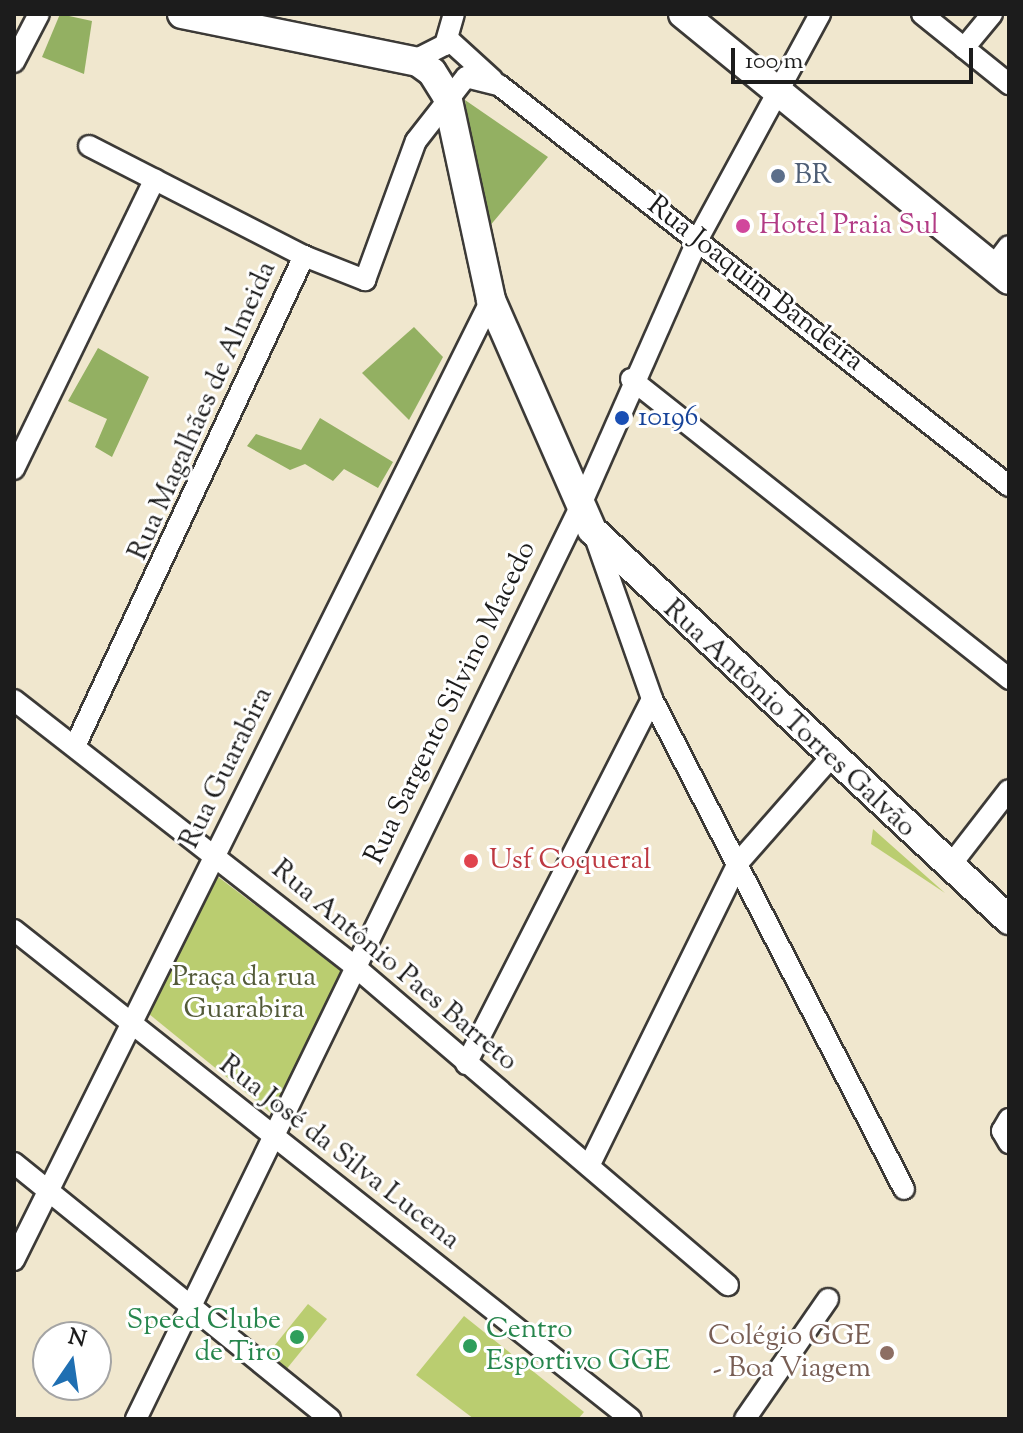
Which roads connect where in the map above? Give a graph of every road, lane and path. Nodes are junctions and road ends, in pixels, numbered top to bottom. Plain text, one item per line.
1 (39, 14) edge
2 (182, 14) edge
3 (454, 14) edge
4 (683, 14) edge
5 (820, 14) edge
6 (922, 14) edge
7 (992, 14) edge
8 (248, 20) edge
9 (449, 40) junction
10 (964, 48) junction
11 (413, 61) junction
12 (14, 62) edge
13 (1009, 84) edge
14 (499, 85) junction
15 (775, 89) junction
16 (447, 96) junction
17 (89, 146) dead end
18 (155, 179) junction
19 (699, 237) junction
20 (304, 256) junction
21 (1004, 264) edge
22 (491, 300) junction
23 (631, 379) junction
24 (14, 469) edge
25 (1009, 486) edge
26 (586, 520) junction
27 (1009, 679) edge
28 (652, 699) junction
29 (14, 700) edge
30 (75, 746) junction
31 (831, 757) junction
32 (1009, 790) edge
33 (216, 854) junction
34 (738, 863) junction
35 (950, 866) junction
36 (1009, 920) edge
37 (14, 930) edge
38 (353, 965) junction
39 (129, 1022) junction
40 (466, 1064) junction
41 (272, 1136) junction
42 (14, 1163) edge
43 (589, 1166) junction
44 (49, 1189) junction
45 (904, 1189) dead end
46 (14, 1260) edge
47 (728, 1285) dead end
48 (828, 1299) dead end
49 (191, 1302) junction
50 (136, 1419) edge
51 (330, 1419) edge
52 (631, 1419) edge
53 (745, 1419) edge

1 - 12 street
2 - 8 main road
3 - 9 street
4 - 15 main road
5 - 15 street, Rua Sargento Silvino Macedo
6 - 10 street
7 - 10 street
8 - 11 main road
9 - 11 street
9 - 14 street, Rua Joaquim Bandeira
10 - 13 street
11 - 16 main road
14 - 16 street
14 - 19 street, Rua Joaquim Bandeira
15 - 19 street, Rua Sargento Silvino Macedo
15 - 21 main road
16 - 20 street, Rua Magalhães de Almeida
16 - 22 main road
17 - 18 street
18 - 20 street
18 - 24 street
19 - 23 street, Rua Sargento Silvino Macedo
19 - 25 street, Rua Joaquim Bandeira
20 - 30 street, Rua Magalhães de Almeida
22 - 26 main road
22 - 33 street, Rua Guarabira
23 - 26 street, Rua Sargento Silvino Macedo
23 - 27 street
26 - 28 street
26 - 31 main road, Rua Antônio Torres Galvão
26 - 38 street, Rua Sargento Silvino Macedo
28 - 34 street
28 - 40 street
29 - 30 street, Rua Antônio Paes Barreto
30 - 33 street, Rua Antônio Paes Barreto
31 - 34 street
31 - 35 main road, Rua Antônio Torres Galvão
32 - 35 street
33 - 38 street, Rua Antônio Paes Barreto
33 - 39 street, Rua Guarabira
34 - 43 street
34 - 45 street
35 - 36 main road, Rua Antônio Torres Galvão
37 - 39 street, Rua José da Silva Lucena
38 - 40 street, Rua Antônio Paes Barreto
38 - 41 street, Rua Sargento Silvino Macedo
39 - 41 street, Rua José da Silva Lucena
39 - 44 street, Rua Guarabira
40 - 43 street, Rua Antônio Paes Barreto
41 - 49 street, Rua Sargento Silvino Macedo
41 - 52 street, Rua José da Silva Lucena
42 - 44 street
43 - 47 street, Rua Antônio Paes Barreto
44 - 46 street, Rua Guarabira
44 - 49 street
48 - 53 street
49 - 50 street, Rua Sargento Silvino Macedo
49 - 51 street

